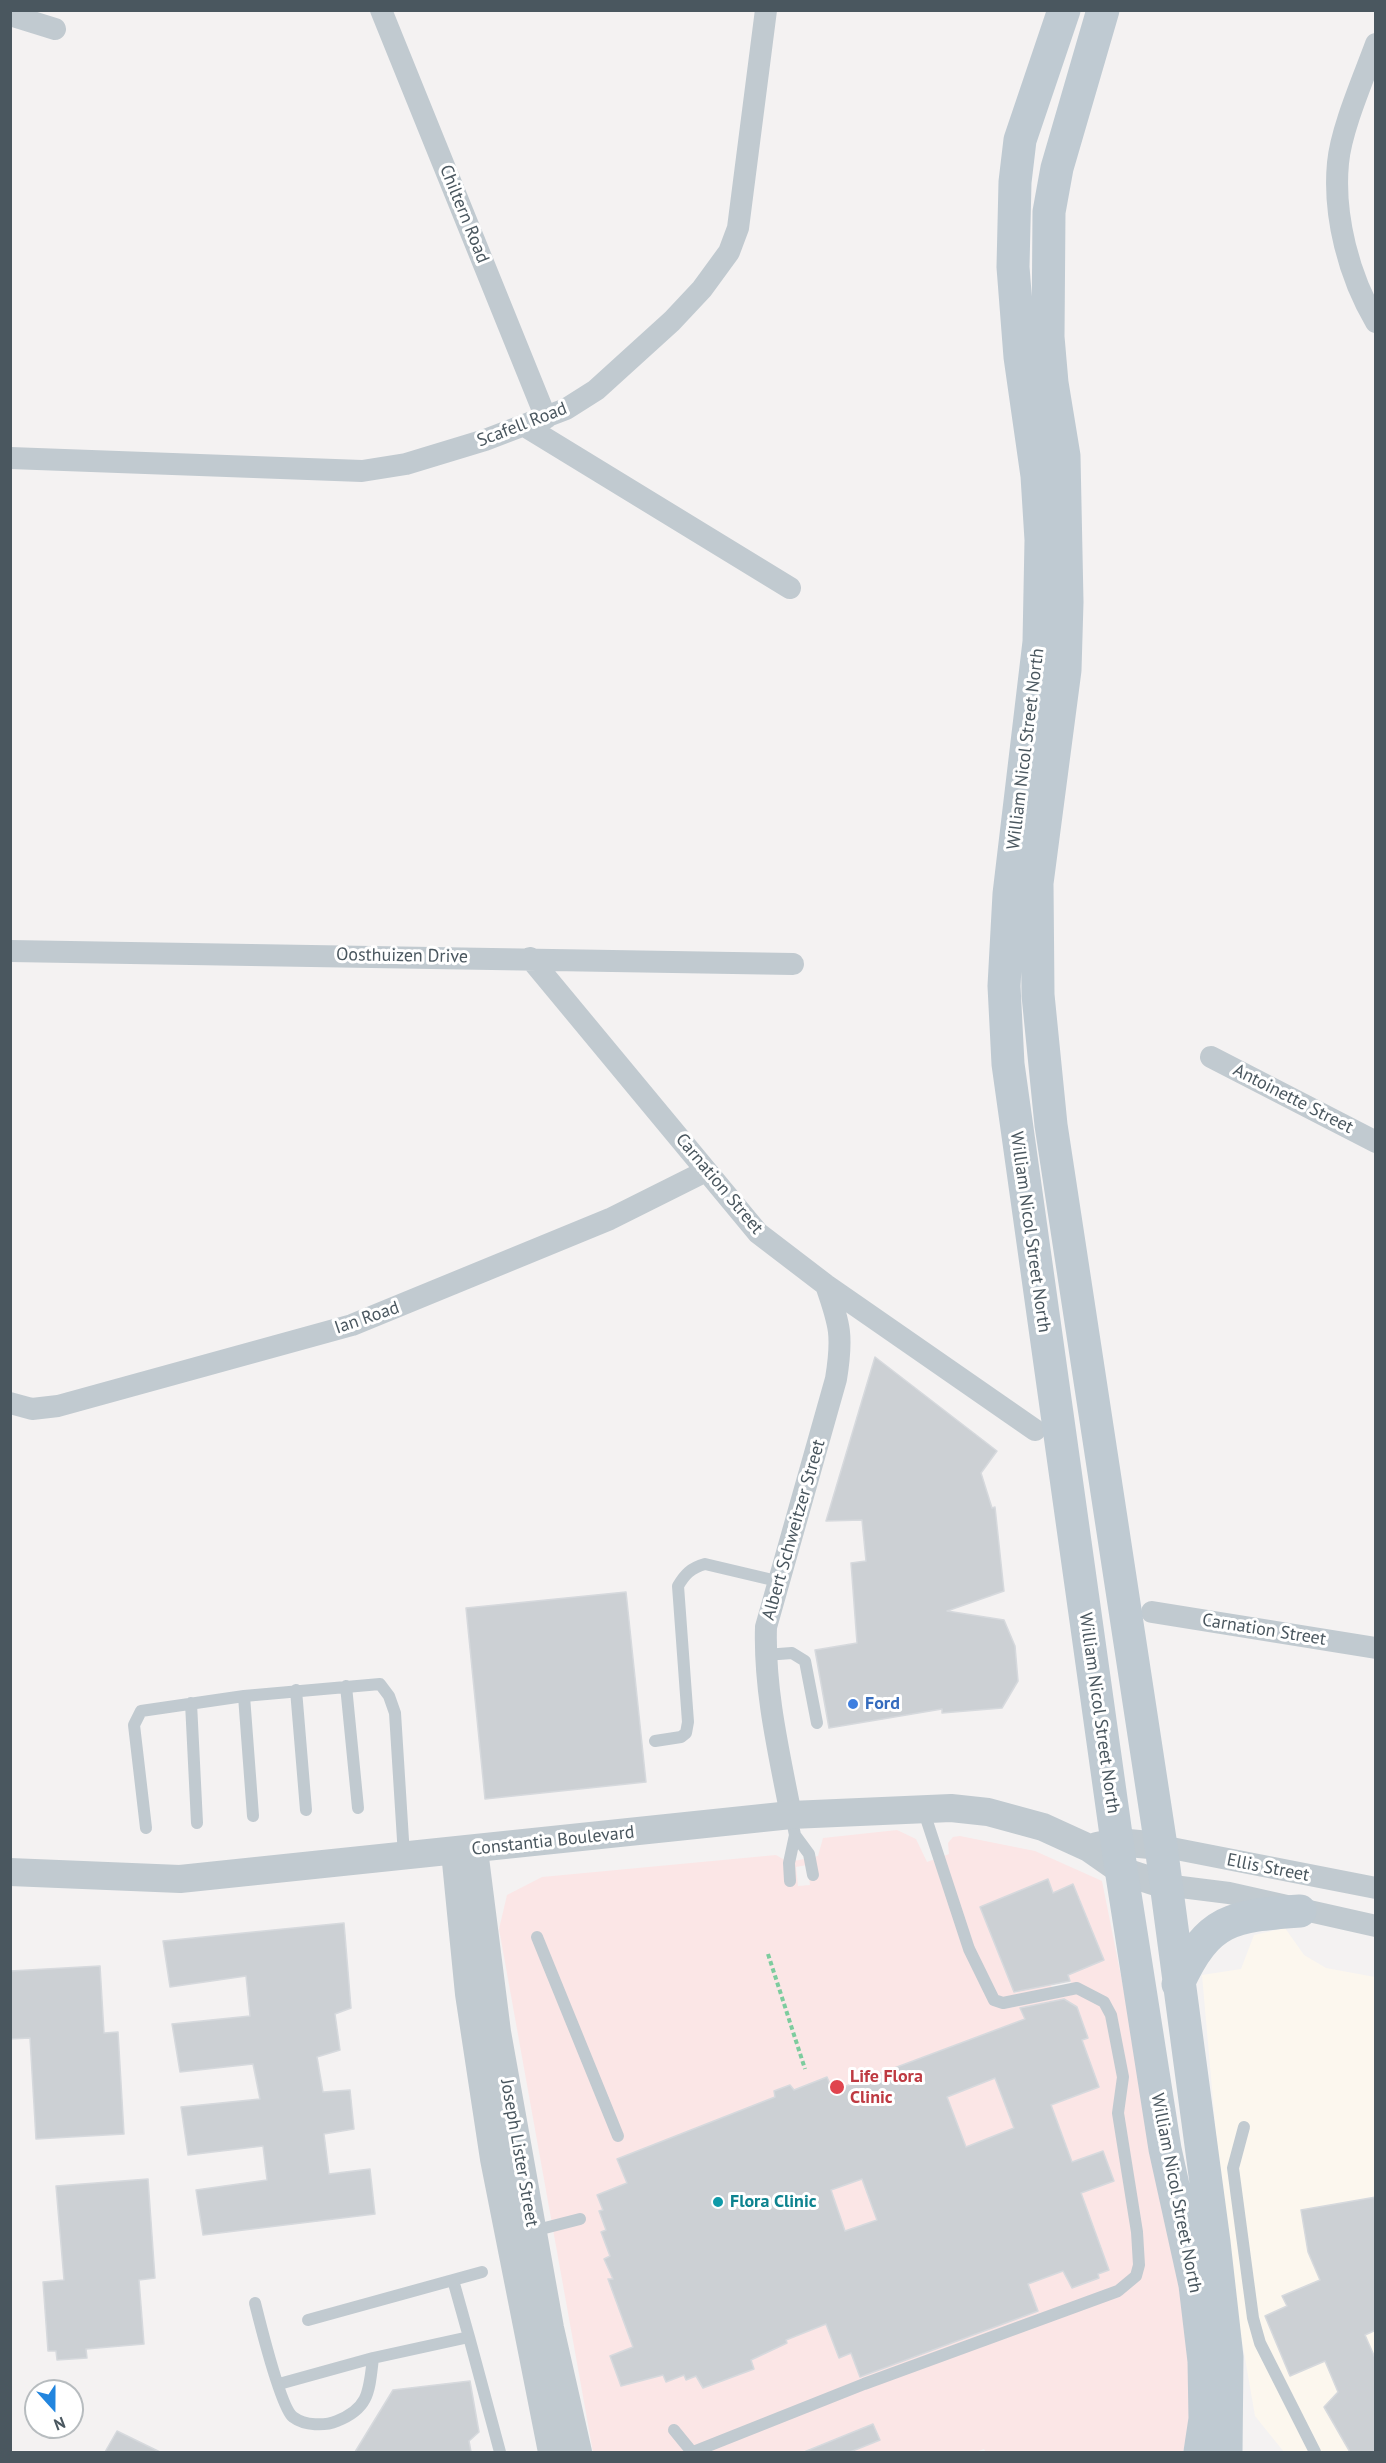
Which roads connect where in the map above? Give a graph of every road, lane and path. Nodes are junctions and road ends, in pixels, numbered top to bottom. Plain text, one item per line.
1 (381, 10) edge
2 (766, 10) edge
3 (1064, 10) edge
4 (1102, 10) edge
5 (10, 15) edge
6 (55, 29) dead end
7 (1376, 44) edge
8 (1376, 322) edge
9 (536, 422) junction
10 (10, 458) edge
11 (790, 588) dead end
12 (10, 951) edge
13 (530, 958) junction
14 (793, 964) dead end
15 (1211, 1057) dead end
16 (1376, 1142) edge
17 (706, 1171) junction
18 (826, 1285) junction
19 (10, 1403) edge
20 (1035, 1430) dead end
21 (777, 1581) junction
22 (1152, 1612) dead end
23 (1376, 1648) edge
24 (765, 1655) junction
25 (346, 1686) junction
26 (296, 1690) junction
27 (244, 1696) junction
28 (191, 1703) junction
29 (817, 1723) dead end
30 (655, 1741) dead end
31 (358, 1808) dead end
32 (923, 1808) junction
33 (306, 1810) dead end
34 (253, 1816) dead end
35 (197, 1823) dead end
36 (793, 1825) junction
37 (146, 1828) dead end
38 (1161, 1846) junction
39 (464, 1851) junction
40 (1109, 1854) junction
41 (405, 1857) junction
42 (10, 1872) edge
43 (813, 1875) dead end
44 (790, 1881) dead end
45 (1165, 1885) junction
46 (1376, 1888) edge
47 (1300, 1911) junction
48 (1376, 1926) edge
49 (537, 1937) dead end
50 (768, 1954) dead end
51 (1178, 1984) junction
52 (806, 2069) dead end
53 (1244, 2127) dead end
54 (618, 2136) dead end
55 (580, 2219) dead end
56 (520, 2233) junction
57 (482, 2272) dead end
58 (453, 2280) junction
59 (255, 2303) dead end
60 (308, 2320) dead end
61 (469, 2337) junction
62 (373, 2358) junction
63 (279, 2384) junction
64 (674, 2430) dead end
65 (1316, 2451) edge
66 (500, 2452) edge
67 (552, 2452) edge
68 (578, 2452) edge
69 (692, 2452) edge
70 (1200, 2452) edge
71 (1226, 2452) edge

1 - 9 street, Chiltern Road
2 - 9 street, Scafell Road
3 - 40 main road, William Nicol Street North
4 - 38 main road, William Nicol Street North
5 - 6 street
7 - 8 street
9 - 10 street, Scafell Road
9 - 11 street
12 - 13 street, Oosthuizen Drive
13 - 14 street, Oosthuizen Drive
13 - 17 street, Carnation Street
15 - 16 street, Antoinette Street
17 - 18 street, Carnation Street
17 - 19 street, Ian Road
18 - 20 street, Carnation Street
18 - 21 street, Albert Schweitzer Street
21 - 24 street, Albert Schweitzer Street
21 - 30 lane
22 - 23 street, Carnation Street
24 - 29 lane
24 - 36 street, Albert Schweitzer Street
25 - 26 lane
25 - 31 lane
25 - 41 lane
26 - 27 lane
26 - 33 lane
27 - 28 lane
27 - 34 lane
28 - 35 lane
28 - 37 lane
32 - 36 street, Constantia Boulevard
32 - 40 street, Constantia Boulevard
32 - 69 lane
36 - 39 street, Constantia Boulevard
36 - 43 lane
36 - 44 lane
38 - 40 street, Constantia Boulevard
38 - 45 main road, William Nicol Street North
38 - 46 street, Ellis Street
39 - 41 street, Constantia Boulevard
39 - 56 street, Joseph Lister Street
40 - 45 street, Constantia Boulevard
40 - 70 main road, William Nicol Street North
41 - 42 street, Constantia Boulevard
45 - 47 street, Ellis Street
45 - 51 main road, William Nicol Street North
47 - 48 street, Ellis Street
47 - 51 main road
49 - 54 lane
50 - 52 path
51 - 71 main road, William Nicol Street North
53 - 65 lane
55 - 56 lane
56 - 67 street, Joseph Lister Street
56 - 68 street, Joseph Lister Street
57 - 58 lane
58 - 60 lane
58 - 61 lane
59 - 63 lane
61 - 62 lane
61 - 66 lane
62 - 63 lane
62 - 63 lane
64 - 69 lane

